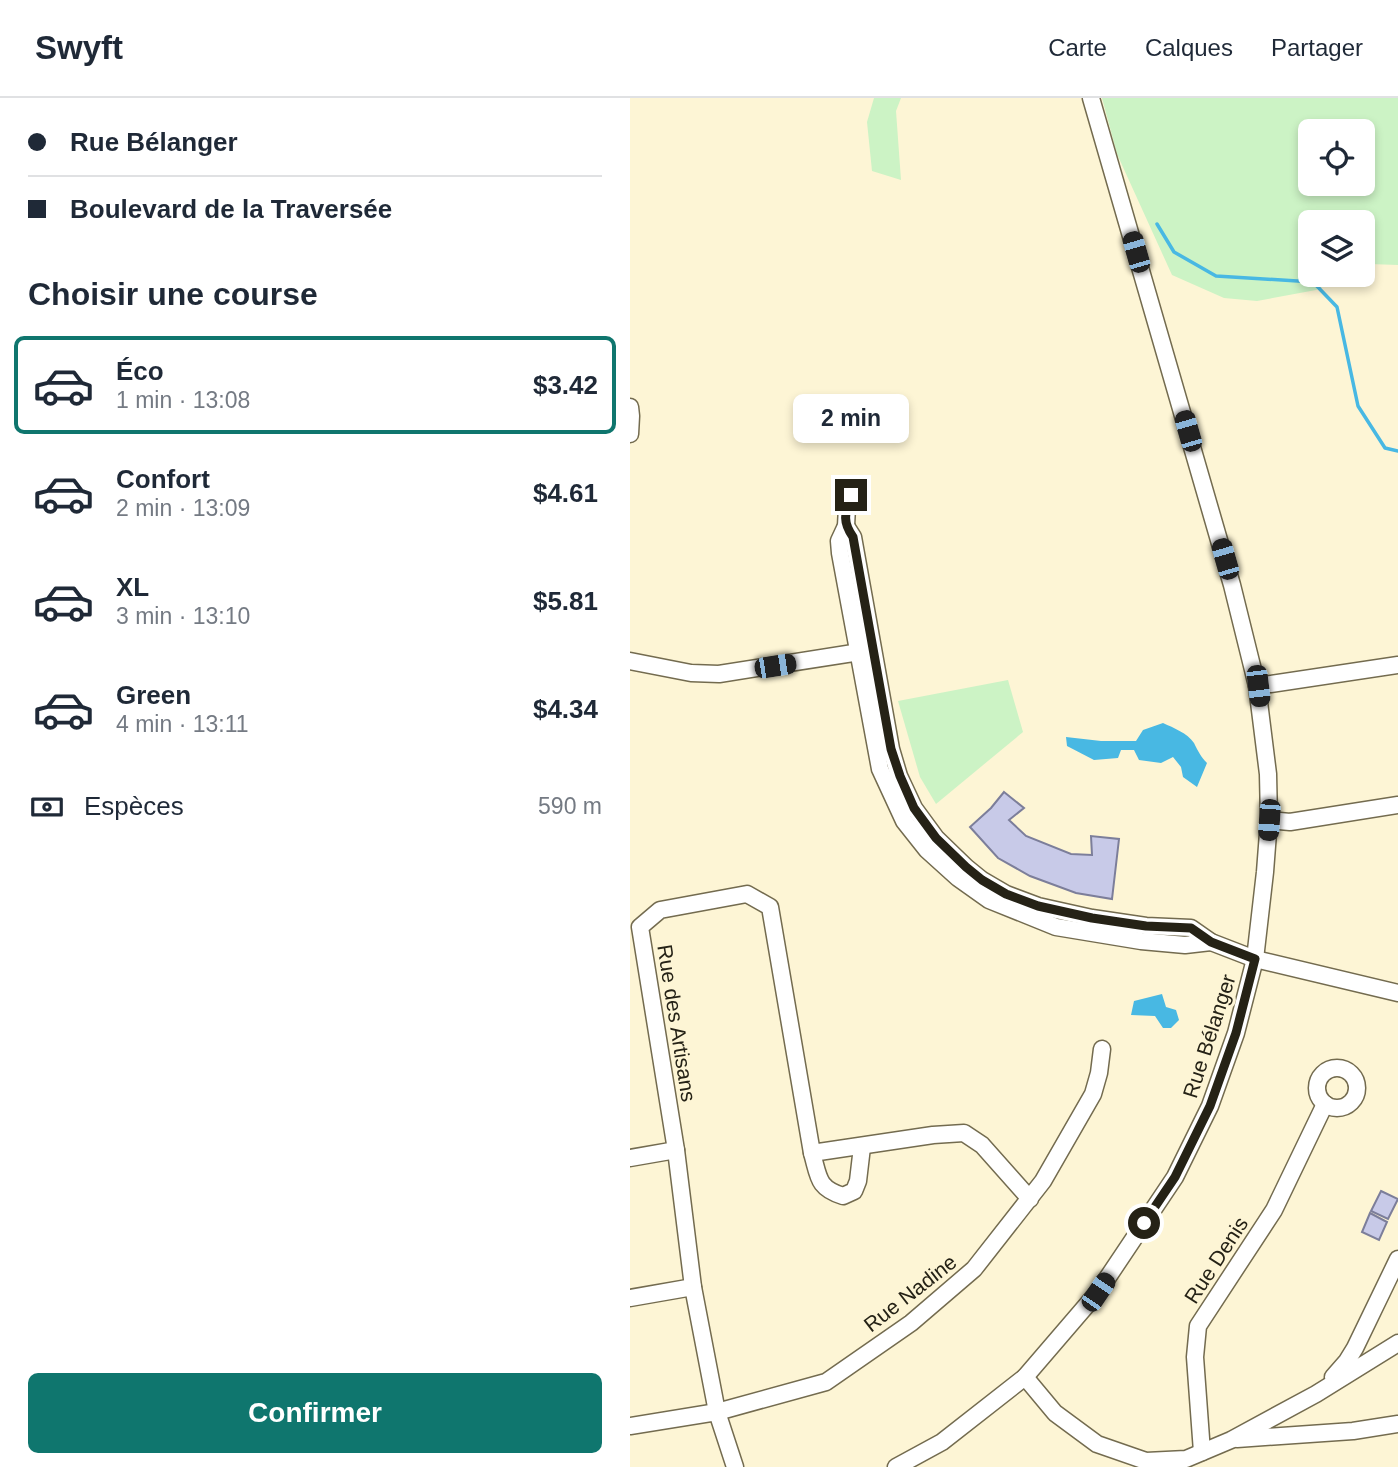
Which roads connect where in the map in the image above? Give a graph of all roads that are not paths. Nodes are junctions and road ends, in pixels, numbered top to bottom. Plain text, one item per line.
1 (1091, 98) edge
2 (630, 407) edge
3 (630, 434) edge
4 (851, 495) dead end
5 (865, 651) junction
6 (630, 662) edge
7 (1398, 665) edge
8 (1258, 686) junction
9 (1398, 805) edge
10 (1269, 820) junction
11 (1255, 959) junction
12 (1398, 993) edge
13 (1102, 1049) dead end
14 (1325, 1104) dead end
15 (862, 1147) junction
16 (676, 1150) junction
17 (812, 1153) junction
18 (630, 1158) edge
19 (1030, 1199) junction
20 (1396, 1269) edge
21 (693, 1287) junction
22 (630, 1298) edge
23 (1398, 1343) edge
24 (1025, 1377) junction
25 (1317, 1394) junction
26 (717, 1412) junction
27 (1398, 1424) edge
28 (630, 1426) edge
29 (1231, 1440) junction
30 (1202, 1452) junction
31 (735, 1467) edge
32 (896, 1467) edge

1 - 8 street, Rue Bélanger
2 - 3 street
4 - 5 street
5 - 6 street
5 - 11 street
7 - 8 street
8 - 10 street, Rue Bélanger
9 - 10 street
10 - 11 street, Rue Bélanger
11 - 12 street
11 - 24 street, Rue Bélanger
13 - 19 street, Rue Nadine
14 - 30 street, Rue Denis
15 - 17 street
15 - 17 street, Rue des Artisans
15 - 19 street
16 - 17 street, Rue des Artisans
16 - 18 street
16 - 21 street, Rue des Artisans
19 - 26 street, Rue Nadine
20 - 25 street
21 - 22 street
21 - 26 street, Rue des Artisans
23 - 25 street
24 - 30 street
24 - 32 street, Rue Bélanger
25 - 29 street
26 - 28 street, Rue Nadine
26 - 31 street, Rue des Artisans
27 - 29 street
29 - 30 street

